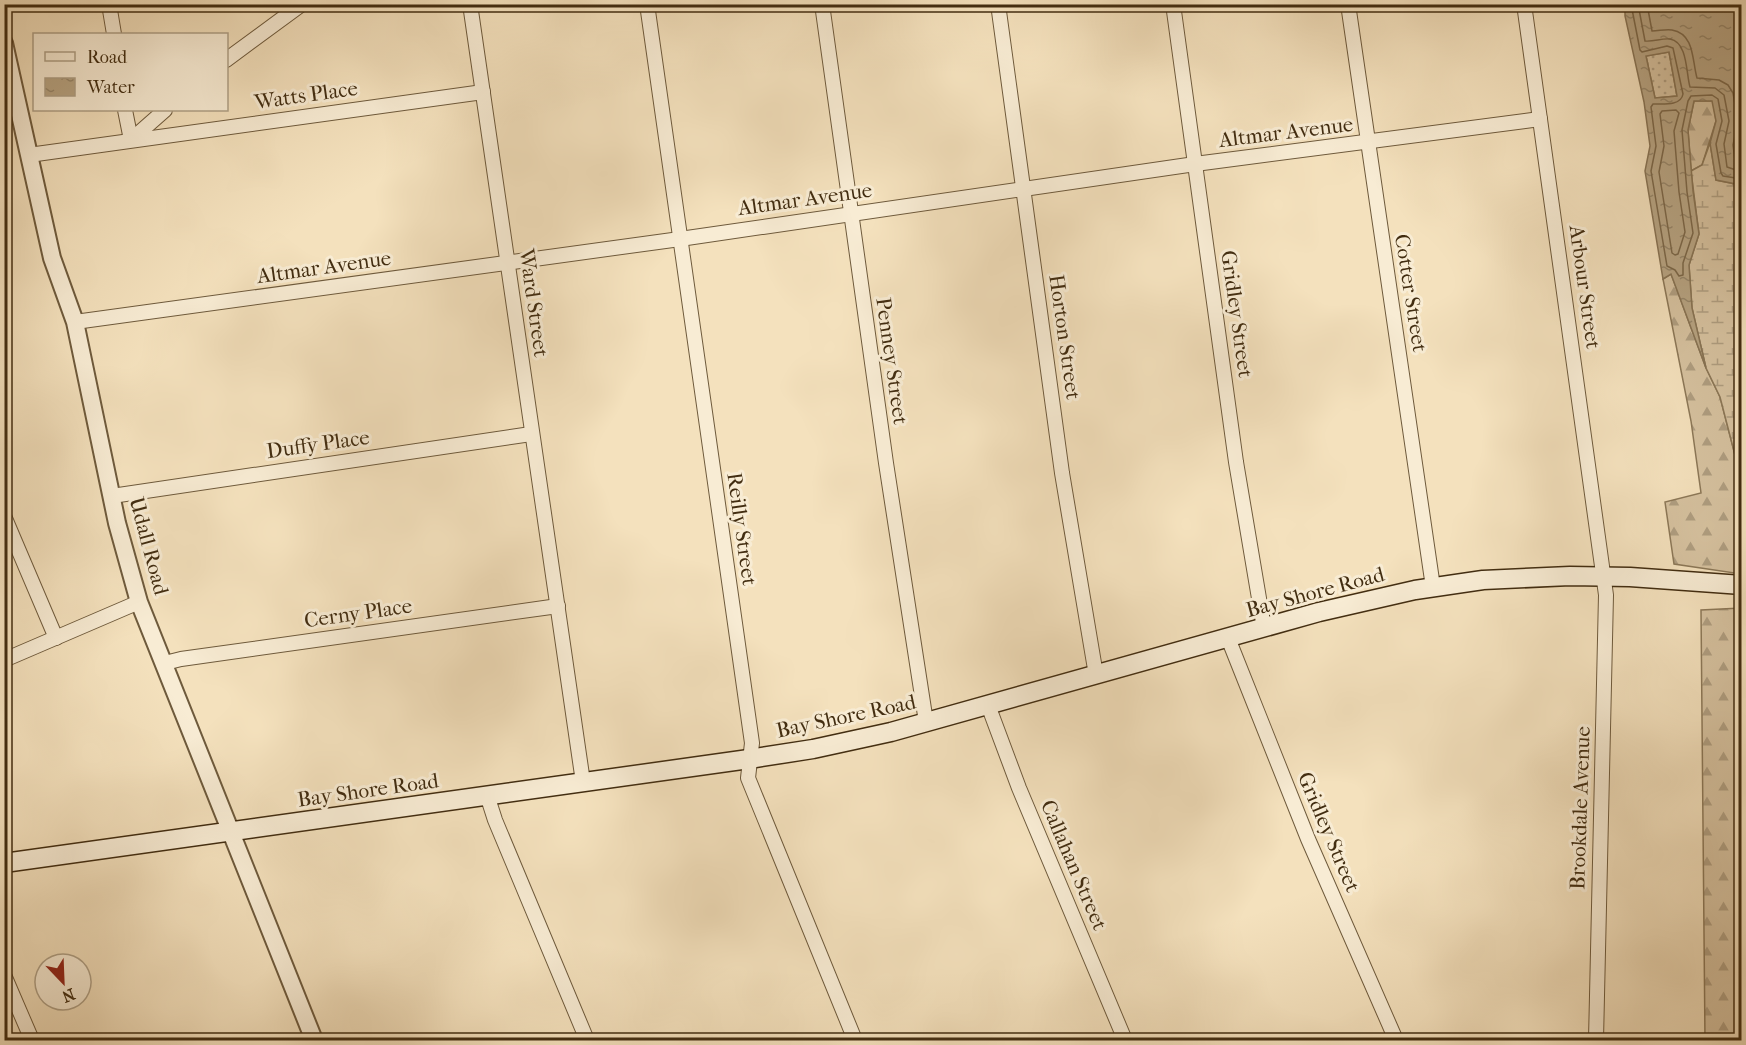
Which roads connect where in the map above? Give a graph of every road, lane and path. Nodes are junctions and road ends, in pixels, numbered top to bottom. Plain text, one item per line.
1 (110, 4) edge
2 (302, 4) edge
3 (470, 4) edge
4 (647, 4) edge
5 (822, 4) edge
6 (998, 4) edge
7 (1173, 4) edge
8 (1348, 4) edge
9 (1524, 4) edge
10 (114, 33) edge
11 (4, 43) edge
12 (228, 59) edge
13 (483, 92) junction
14 (10, 95) edge
15 (125, 111) edge
16 (164, 111) edge
17 (1540, 119) junction
18 (131, 140) junction
19 (1367, 142) junction
20 (29, 155) junction
21 (1195, 164) junction
22 (1023, 189) junction
23 (850, 214) junction
24 (680, 239) junction
25 (507, 262) junction
26 (75, 322) junction
27 (531, 434) junction
28 (112, 496) junction
29 (4, 516) edge
30 (1604, 576) junction
31 (1686, 583) junction
32 (1742, 585) edge
33 (1433, 587) junction
34 (1742, 596) edge
35 (139, 602) junction
36 (558, 606) junction
37 (1264, 628) junction
38 (56, 638) junction
39 (1228, 638) junction
40 (4, 660) edge
41 (165, 663) junction
42 (1096, 675) junction
43 (988, 705) junction
44 (926, 722) junction
45 (749, 759) junction
46 (583, 782) junction
47 (487, 795) junction
48 (230, 832) junction
49 (4, 863) edge
50 (4, 975) edge
51 (1595, 1040) edge
52 (32, 1041) edge
53 (314, 1041) edge
54 (587, 1041) edge
55 (855, 1041) edge
56 (1125, 1041) edge
57 (1396, 1041) edge

1 - 10 street
2 - 12 street
3 - 13 street, Ward Street
4 - 24 street, Reilly Street
5 - 23 street, Penney Street
6 - 22 street, Horton Street
7 - 21 street, Gridley Street
8 - 19 street, Cotter Street
9 - 17 street, Arbour Street
11 - 14 street, Udall Road
13 - 18 street, Watts Place
13 - 25 street, Ward Street
14 - 20 street, Udall Road
15 - 18 street
16 - 18 street
17 - 19 street, Altmar Avenue
17 - 30 street, Arbour Street
18 - 20 street, Watts Place
19 - 21 street, Altmar Avenue
19 - 33 street, Cotter Street
20 - 26 street, Udall Road
21 - 22 street, Altmar Avenue
21 - 37 street, Gridley Street
22 - 23 street, Altmar Avenue
22 - 42 street, Horton Street
23 - 24 street, Altmar Avenue
23 - 44 street, Penney Street
24 - 25 street, Altmar Avenue
24 - 45 street, Reilly Street
25 - 26 street, Altmar Avenue
25 - 27 street, Ward Street
26 - 28 street, Udall Road
27 - 28 street, Duffy Place
27 - 36 street, Ward Street
28 - 35 street, Udall Road
29 - 38 street
30 - 31 main road, Bay Shore Road
30 - 33 main road, Bay Shore Road
30 - 51 street, Brookdale Avenue
31 - 32 main road, Bay Shore Road
31 - 34 main road, Bay Shore Road
33 - 37 main road, Bay Shore Road
35 - 38 street
35 - 41 street, Udall Road
36 - 41 street, Cerny Place
36 - 46 street, Ward Street
37 - 39 main road, Bay Shore Road
38 - 40 street
39 - 42 main road, Bay Shore Road
39 - 57 street, Gridley Street
41 - 48 street, Udall Road
42 - 43 main road, Bay Shore Road
43 - 44 main road, Bay Shore Road
43 - 56 street, Callahan Street
44 - 45 main road, Bay Shore Road
45 - 46 main road, Bay Shore Road
45 - 55 street, Reilly Street
46 - 47 main road, Bay Shore Road
47 - 48 main road, Bay Shore Road
47 - 54 street
48 - 49 main road, Bay Shore Road
48 - 53 street, Udall Road
50 - 52 street

